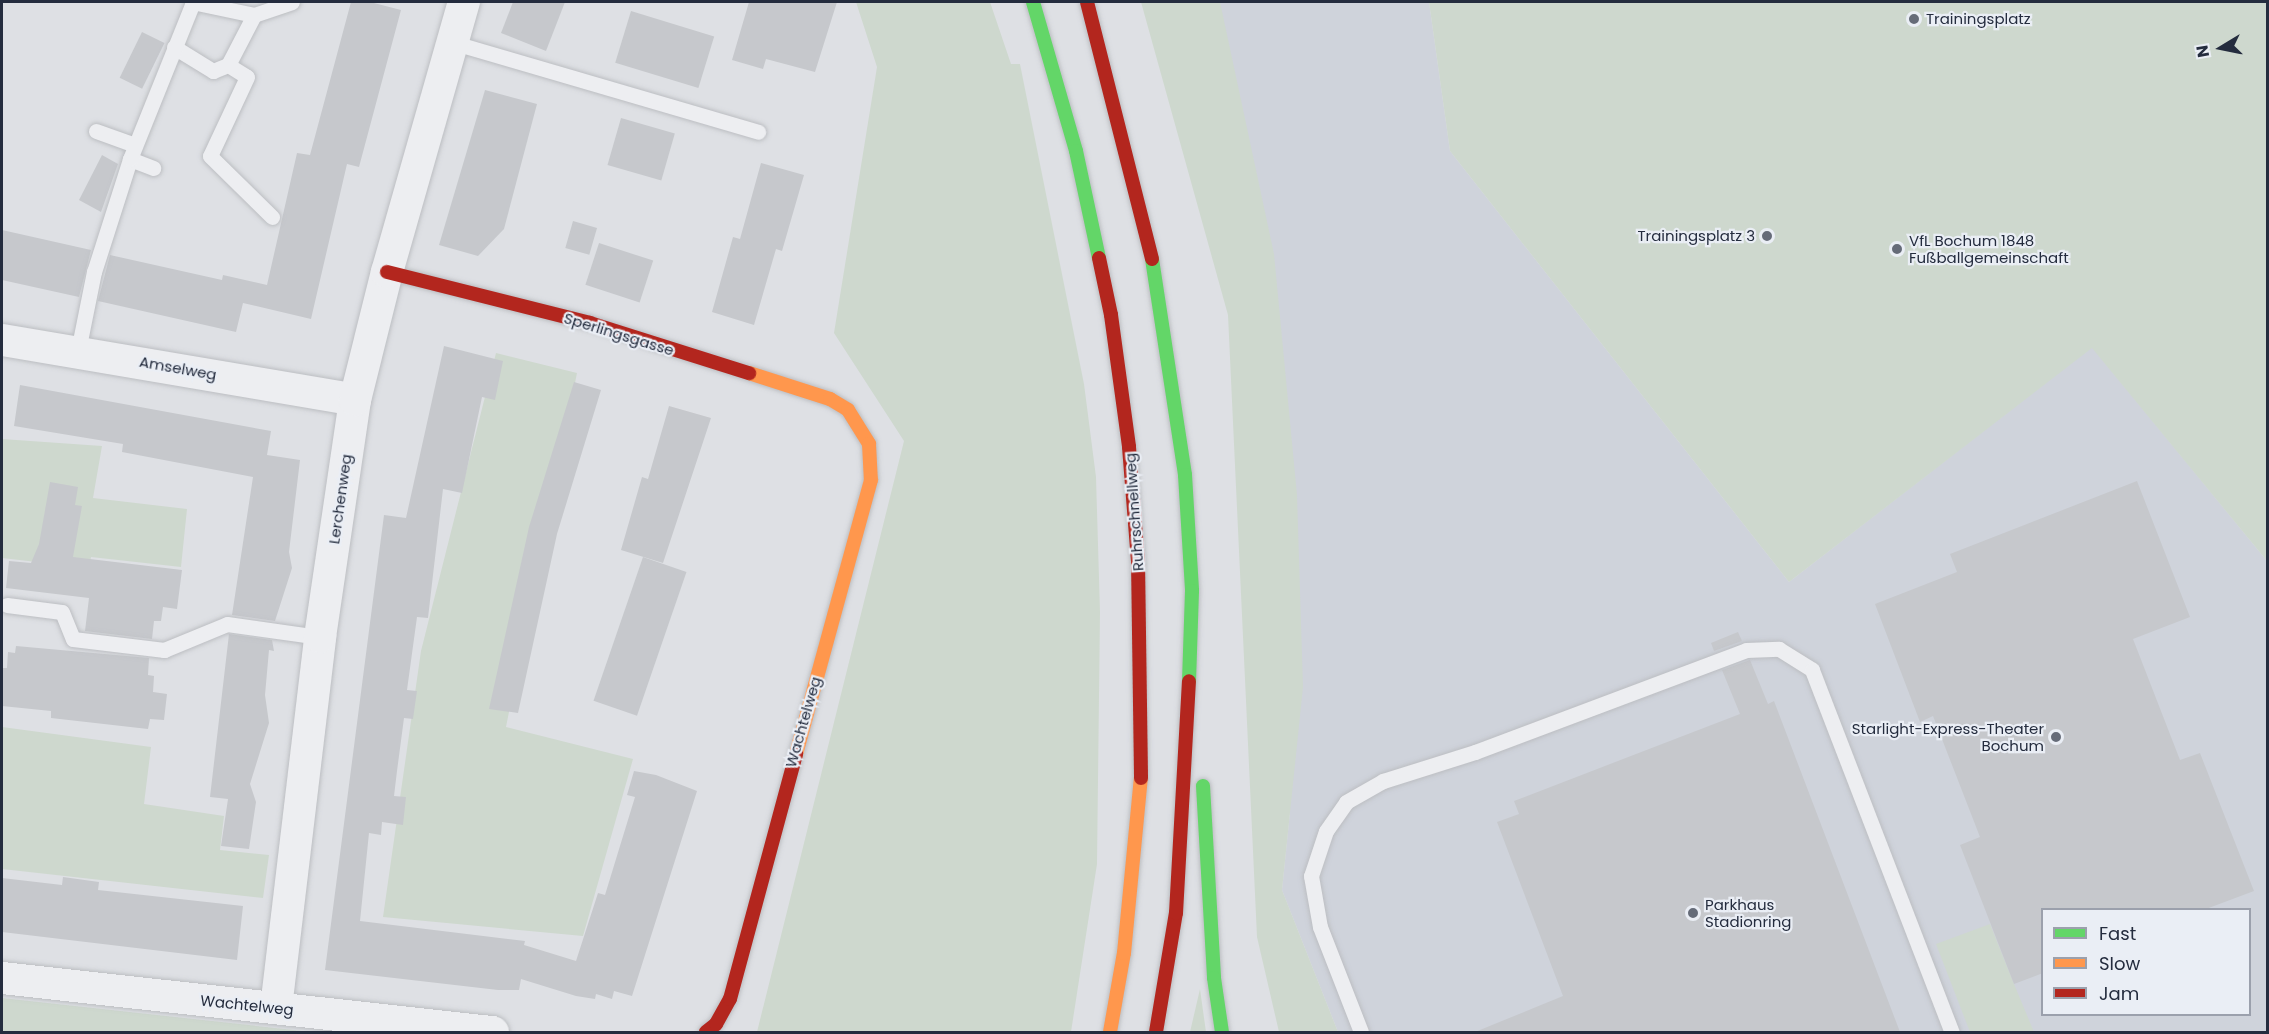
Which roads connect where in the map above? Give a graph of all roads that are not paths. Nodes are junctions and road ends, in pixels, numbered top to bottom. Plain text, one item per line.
1 (193, 2) edge
2 (292, 2) edge
3 (464, 2) edge
4 (1033, 2) edge
5 (1087, 2) edge
6 (254, 15) junction
7 (451, 42) junction
8 (174, 46) junction
9 (228, 65) junction
10 (96, 131) dead end
11 (758, 132) dead end
12 (133, 152) junction
13 (153, 168) dead end
14 (272, 217) dead end
15 (387, 272) junction
16 (2, 340) edge
17 (78, 351) junction
18 (355, 400) junction
19 (848, 410) joint
20 (1192, 591) junction
21 (7, 605) dead end
22 (321, 637) junction
23 (1201, 746) dead end
24 (1202, 770) dead end
25 (2, 978) edge
26 (276, 1008) junction
27 (493, 1032) edge
28 (706, 1032) edge
29 (1110, 1032) edge
30 (1156, 1032) edge
31 (1222, 1032) edge
32 (1361, 1032) edge
33 (1952, 1032) edge

1 - 6 lane
1 - 8 lane
2 - 6 lane
3 - 7 street, Lerchenweg
4 - 29 main road, Ruhrschnellweg
5 - 20 main road
6 - 9 lane
7 - 11 lane
7 - 15 street, Lerchenweg
8 - 9 lane
8 - 12 lane
9 - 14 lane
10 - 12 lane
12 - 13 lane
12 - 17 lane
15 - 18 street, Lerchenweg
15 - 19 main road, Sperlingsgasse
16 - 17 street, Amselweg
17 - 18 street, Amselweg
18 - 22 street, Lerchenweg
19 - 28 main road, Wachtelweg
20 - 23 main road
20 - 30 main road
21 - 22 lane
22 - 26 street, Lerchenweg
24 - 31 main road
25 - 26 street, Wachtelweg
26 - 27 street, Wachtelweg
32 - 33 lane

